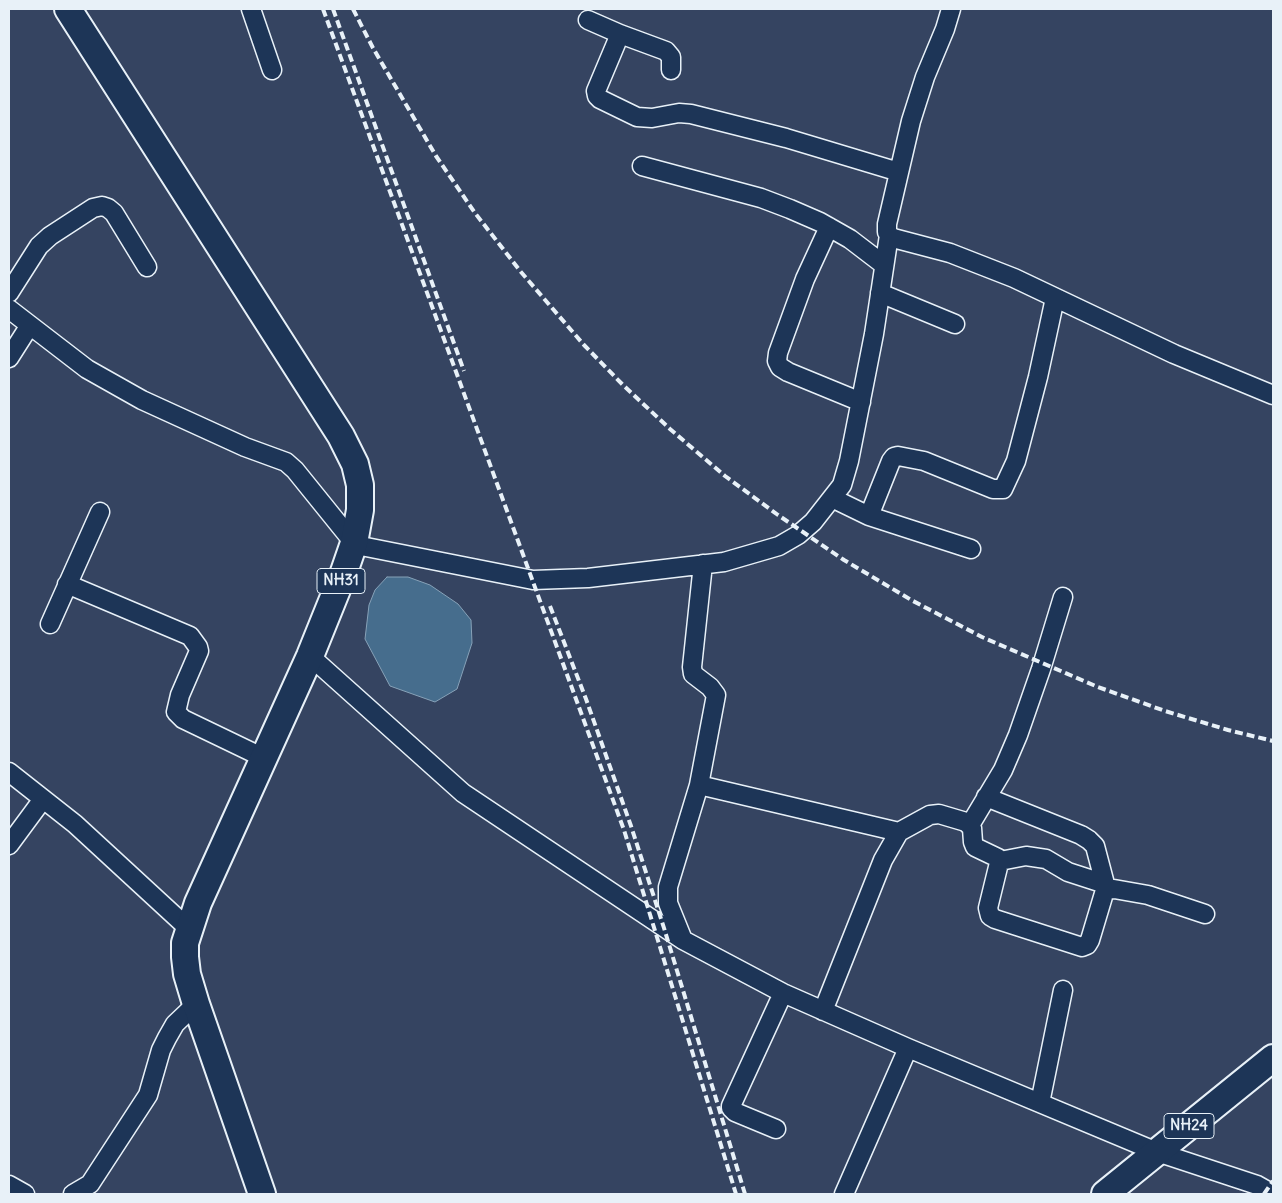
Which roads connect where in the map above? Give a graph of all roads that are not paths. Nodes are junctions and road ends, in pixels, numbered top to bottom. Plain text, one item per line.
1 (68, 9) edge
2 (250, 9) edge
3 (951, 9) edge
4 (588, 20) dead end
5 (620, 34) junction
6 (272, 70) dead end
7 (671, 70) dead end
8 (642, 166) dead end
9 (899, 172) junction
10 (829, 227) junction
11 (888, 235) junction
12 (884, 264) junction
13 (147, 266) dead end
14 (9, 293) edge
15 (880, 293) junction
16 (1055, 298) junction
17 (9, 309) edge
18 (955, 324) dead end
19 (30, 325) junction
20 (9, 358) edge
21 (1273, 395) edge
22 (861, 402) junction
23 (832, 498) junction
24 (100, 512) dead end
25 (869, 516) junction
26 (354, 543) junction
27 (971, 550) dead end
28 (704, 564) junction
29 (67, 584) junction
30 (1063, 597) dead end
31 (50, 624) dead end
32 (310, 656) junction
33 (264, 758) junction
34 (9, 772) edge
35 (699, 785) junction
36 (986, 797) junction
37 (43, 799) junction
38 (970, 825) junction
39 (899, 832) junction
40 (9, 845) edge
41 (1000, 861) junction
42 (1105, 887) junction
43 (1205, 914) dead end
44 (189, 929) junction
45 (683, 940) junction
46 (1062, 990) dead end
47 (783, 993) junction
48 (196, 1004) junction
49 (822, 1011) junction
50 (908, 1048) junction
51 (1273, 1058) edge
52 (1040, 1103) junction
53 (776, 1129) dead end
54 (1157, 1152) junction
55 (9, 1185) edge
56 (25, 1194) edge
57 (73, 1194) edge
58 (262, 1194) edge
59 (844, 1194) edge
60 (1105, 1194) edge
61 (1273, 1194) edge

1 - 26 highway, NH31
2 - 6 street
3 - 9 street
4 - 5 street
5 - 7 street
5 - 9 street
8 - 10 street
9 - 11 street
10 - 12 street
10 - 22 street
11 - 12 street
11 - 16 street
12 - 15 street
13 - 14 street
15 - 18 street
15 - 22 street
16 - 21 street
16 - 25 street
17 - 19 street
19 - 20 street
19 - 26 street
22 - 23 street
23 - 25 street
23 - 28 street
24 - 29 street
25 - 27 street
26 - 28 street
26 - 32 highway, NH31
28 - 35 street
29 - 31 street
29 - 33 street
30 - 36 street
32 - 33 highway, NH31
32 - 45 street
33 - 44 highway, NH31
34 - 37 street
35 - 39 street
35 - 45 street
36 - 38 street
36 - 42 street
37 - 40 street
37 - 44 street
38 - 39 street
38 - 41 street
39 - 49 street
41 - 42 street
41 - 42 street
42 - 43 street
44 - 48 highway, NH31
45 - 47 street
46 - 52 street
47 - 49 street
47 - 53 street
48 - 57 street
48 - 58 highway, NH31
49 - 50 street
50 - 52 street
50 - 59 street
51 - 54 highway, NH24
52 - 54 street
54 - 60 highway, NH24
54 - 61 street
55 - 56 street

